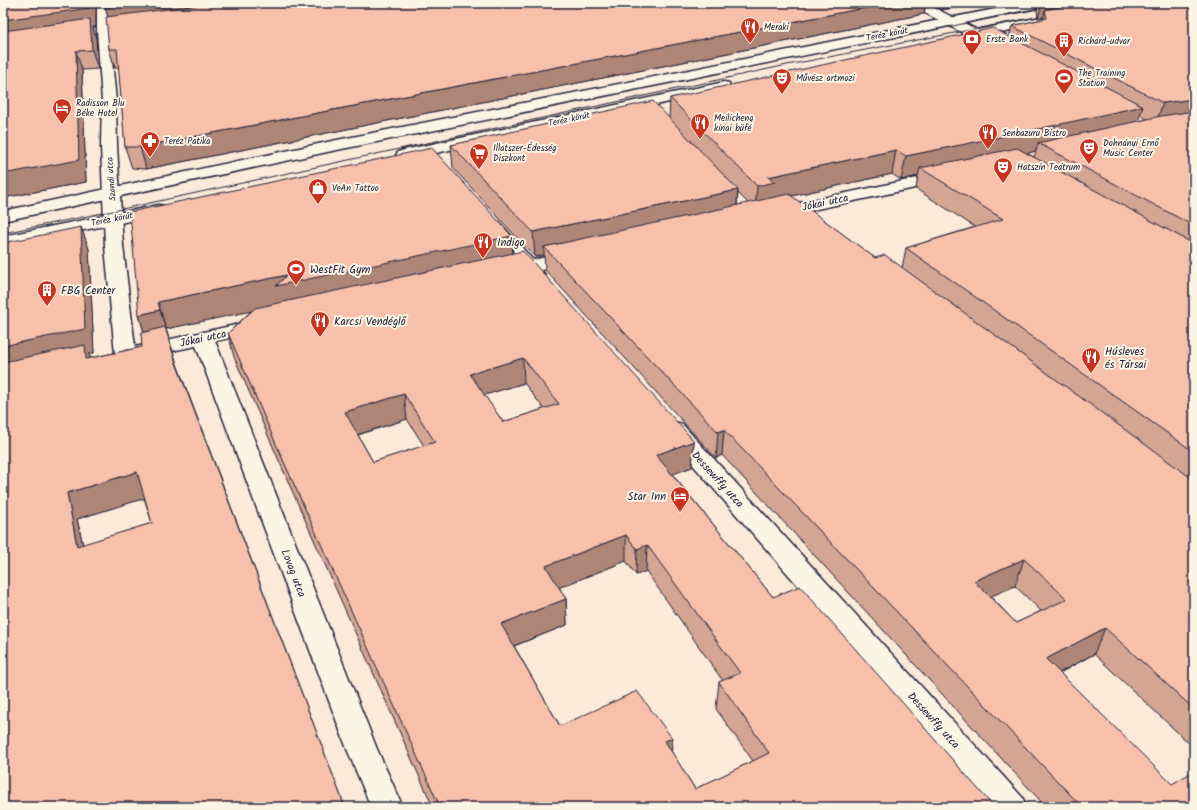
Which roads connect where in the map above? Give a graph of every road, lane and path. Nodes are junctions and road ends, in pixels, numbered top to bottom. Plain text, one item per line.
1 (103, 3) edge
2 (916, 3) edge
3 (1043, 3) edge
4 (1055, 19) edge
5 (951, 21) junction
6 (976, 34) junction
7 (956, 39) edge
8 (1007, 51) edge
9 (738, 84) edge
10 (387, 159) edge
11 (960, 174) edge
12 (112, 193) junction
13 (170, 207) edge
14 (799, 207) junction
15 (483, 214) edge
16 (3, 216) edge
17 (758, 216) edge
18 (113, 218) junction
19 (818, 222) edge
20 (3, 241) edge
21 (591, 253) edge
22 (530, 267) junction
23 (491, 276) edge
24 (551, 291) edge
25 (273, 322) edge
26 (203, 338) junction
27 (118, 356) joint
28 (657, 410) edge
29 (387, 807) edge
30 (1011, 807) edge

1 - 12 street, Szondi utca
2 - 5 street
3 - 5 street, Teréz körút
4 - 6 street
5 - 6 street
5 - 12 street, Teréz körút
6 - 7 street
6 - 8 street
9 - 10 street, Teréz körút
11 - 14 street, Jókai utca
12 - 16 street, Teréz körút
12 - 18 street, Szondi utca
13 - 18 street, Teréz körút
14 - 17 street, Jókai utca
14 - 19 street
15 - 22 street
18 - 20 street, Teréz körút
18 - 27 street, Szondi utca
21 - 22 street
22 - 23 street
22 - 24 street
25 - 26 street, Jókai utca
26 - 27 street, Jókai utca
26 - 29 street, Lovag utca
28 - 30 street, Dessewffy utca

